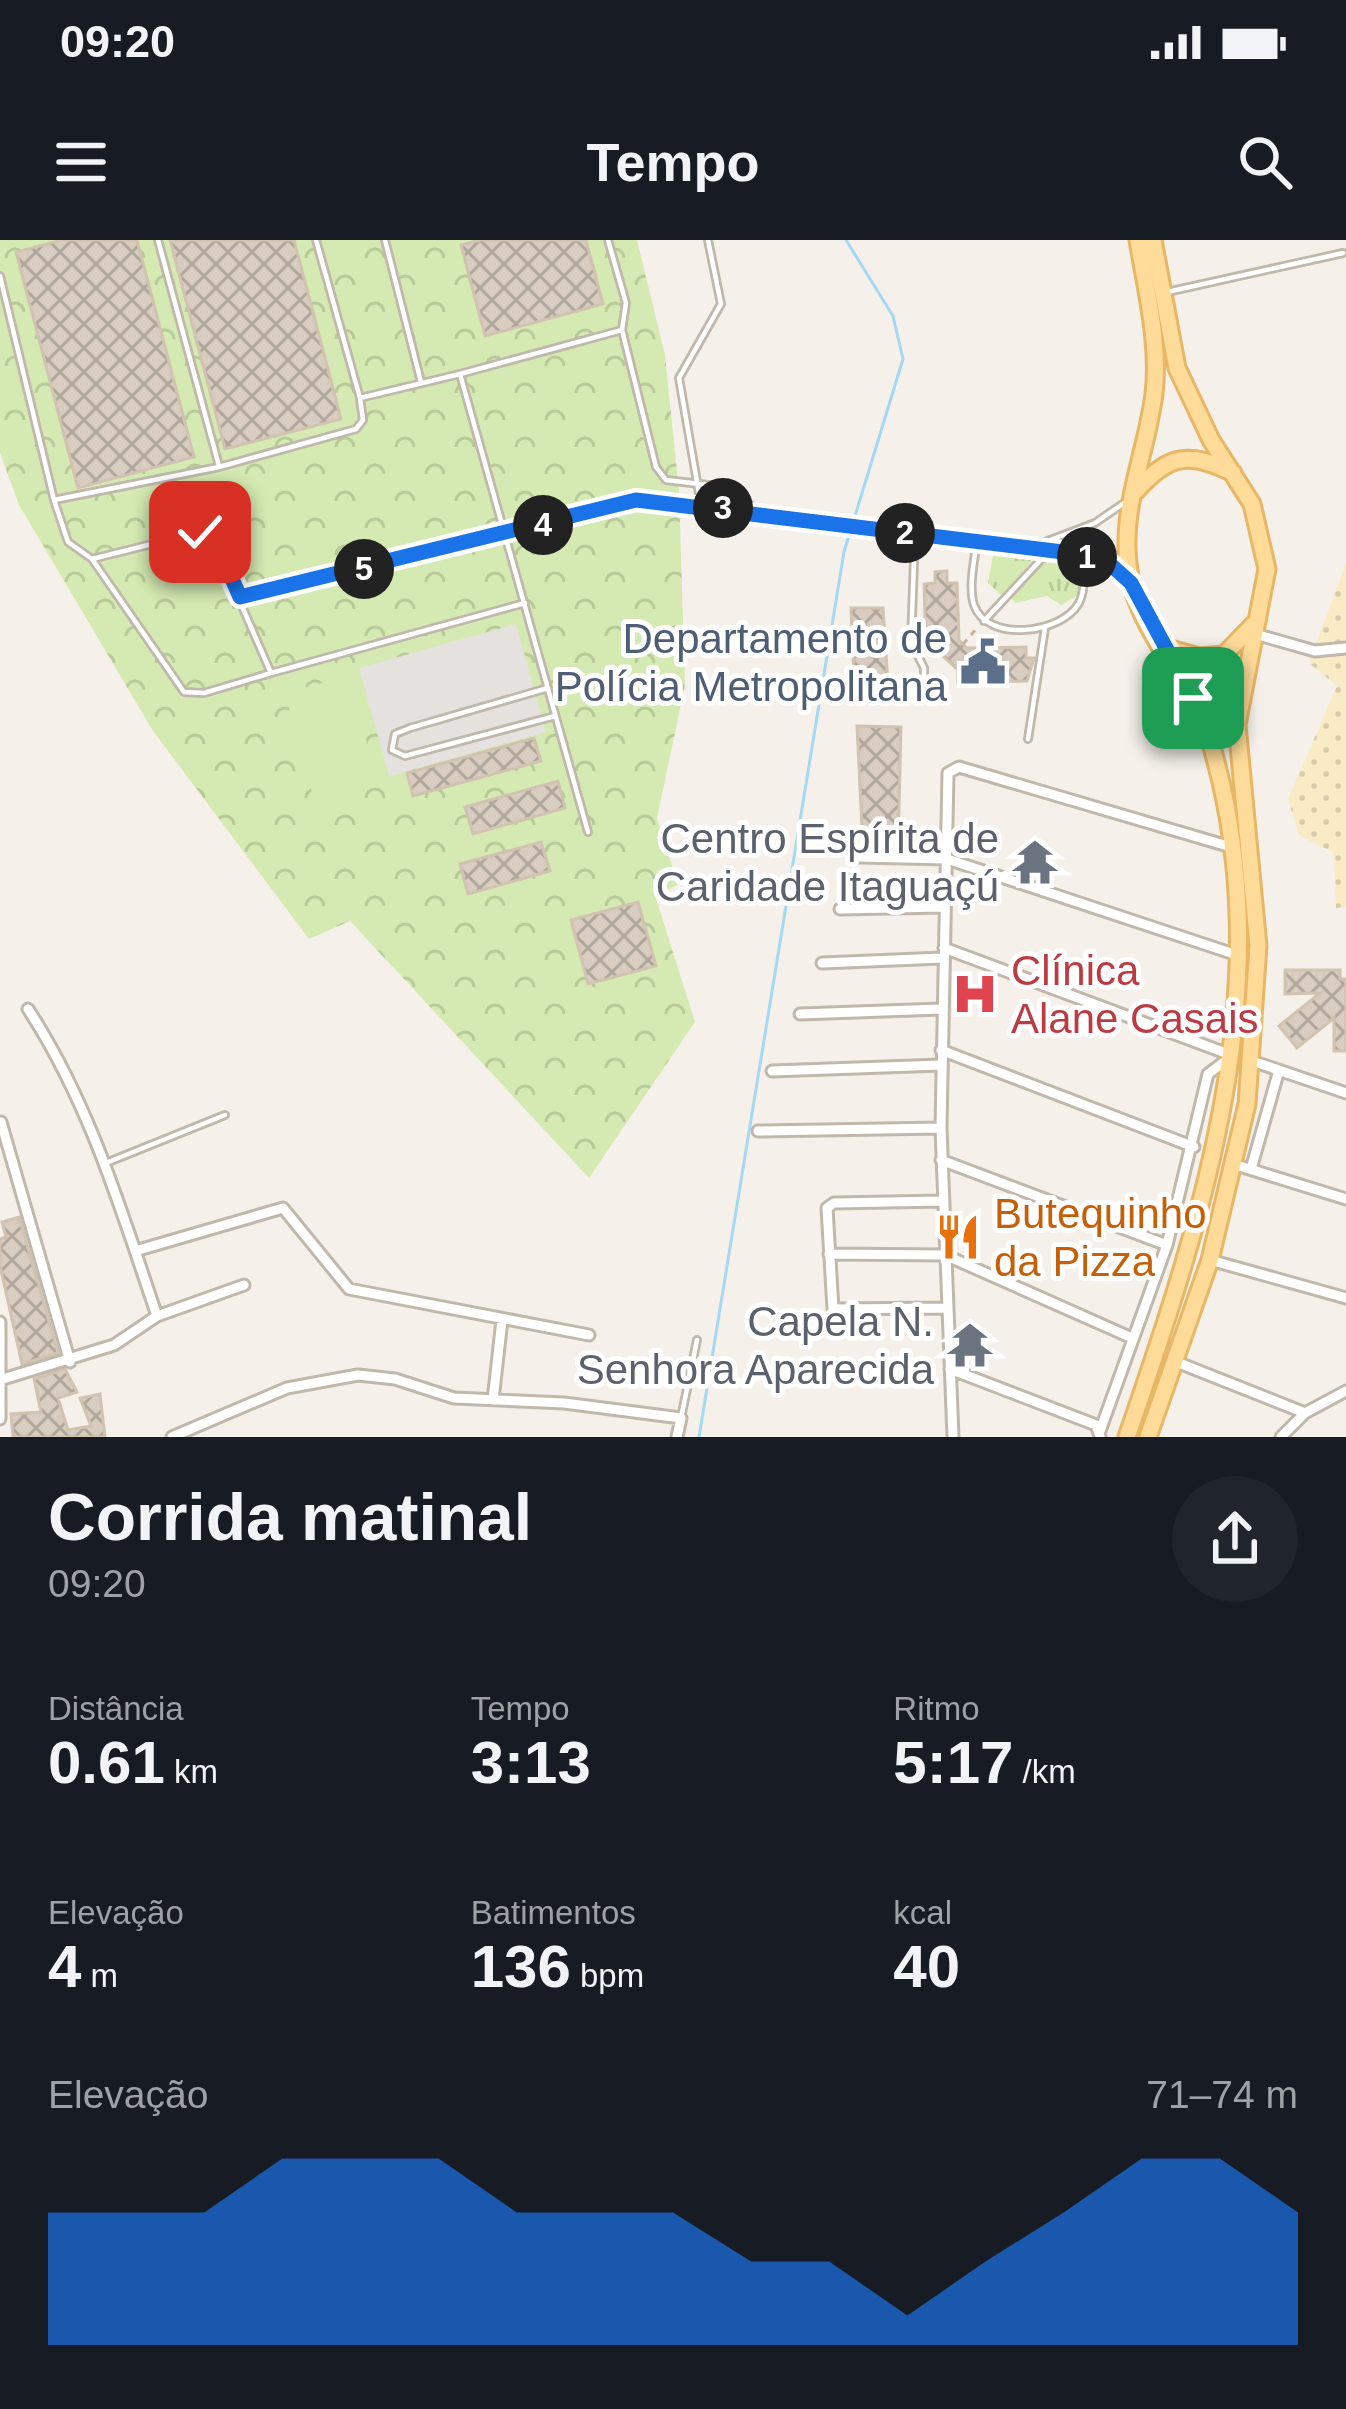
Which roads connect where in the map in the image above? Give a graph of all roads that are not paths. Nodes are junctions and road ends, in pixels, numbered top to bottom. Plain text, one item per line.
1 (158, 240) edge
2 (316, 240) edge
3 (385, 240) edge
4 (608, 240) edge
5 (708, 240) edge
6 (1138, 240) edge
7 (1153, 240) edge
8 (1343, 254) edge
9 (0, 276) edge
10 (1162, 293) junction
11 (622, 330) junction
12 (460, 374) junction
13 (422, 382) junction
14 (360, 398) junction
15 (219, 467) junction
16 (1236, 475) junction
17 (698, 484) junction
18 (54, 500) junction
19 (1129, 500) junction
20 (701, 505) junction
21 (760, 513) junction
22 (915, 534) junction
23 (506, 536) junction
24 (977, 539) junction
25 (1028, 548) junction
26 (1049, 551) junction
27 (1084, 556) junction
28 (92, 559) junction
29 (1131, 583) junction
30 (240, 597) junction
31 (525, 603) junction
32 (1260, 614) junction
33 (985, 621) junction
34 (1045, 628) junction
35 (1255, 634) junction
36 (1164, 646) junction
37 (1346, 648) edge
38 (271, 674) junction
39 (548, 688) junction
40 (924, 697) dead end
41 (556, 716) junction
42 (1028, 739) dead end
43 (588, 832) dead end
44 (1231, 847) junction
45 (859, 857) dead end
46 (946, 859) junction
47 (944, 907) junction
48 (840, 909) dead end
49 (943, 953) junction
50 (1237, 955) junction
51 (822, 962) dead end
52 (28, 1009) dead end
53 (941, 1009) junction
54 (800, 1014) dead end
55 (941, 1050) junction
56 (1233, 1056) junction
57 (1252, 1061) junction
58 (941, 1065) junction
59 (1279, 1070) junction
60 (772, 1071) dead end
61 (1346, 1093) edge
62 (225, 1115) dead end
63 (1, 1122) edge
64 (941, 1128) junction
65 (758, 1131) dead end
66 (1195, 1147) junction
67 (941, 1160) junction
68 (106, 1163) junction
69 (1234, 1164) junction
70 (1251, 1169) junction
71 (1346, 1199) edge
72 (943, 1201) junction
73 (1167, 1245) junction
74 (135, 1251) junction
75 (829, 1253) junction
76 (945, 1255) junction
77 (1210, 1260) junction
78 (244, 1285) dead end
79 (1346, 1298) edge
80 (946, 1308) junction
81 (157, 1316) junction
82 (502, 1320) junction
83 (0, 1322) edge
84 (589, 1335) dead end
85 (1132, 1338) junction
86 (698, 1340) dead end
87 (1174, 1361) junction
88 (70, 1362) junction
89 (950, 1369) junction
90 (3, 1379) junction
91 (1346, 1391) edge
92 (493, 1400) junction
93 (0, 1407) edge
94 (1305, 1413) junction
95 (681, 1418) junction
96 (0, 1419) edge
97 (1100, 1434) edge
98 (172, 1437) edge
99 (677, 1437) edge
100 (952, 1437) edge
101 (1127, 1437) edge
102 (1148, 1437) edge
103 (1281, 1437) edge

1 - 15 lane
2 - 14 lane
3 - 13 lane
4 - 11 lane
5 - 17 lane
6 - 19 main road
7 - 10 main road
8 - 10 lane
9 - 18 lane
10 - 16 main road
11 - 12 lane
11 - 17 lane
12 - 13 lane
12 - 23 lane
13 - 14 lane
14 - 15 lane
15 - 18 lane
16 - 19 main road
16 - 32 main road
17 - 20 lane
17 - 21 lane
18 - 28 lane
19 - 25 lane
19 - 29 main road
20 - 21 lane
20 - 23 lane
21 - 22 lane
22 - 24 lane
22 - 40 lane
23 - 30 lane
23 - 31 lane
24 - 25 lane
24 - 33 lane
25 - 26 lane
26 - 27 lane
26 - 33 lane
27 - 29 lane
27 - 34 lane
28 - 30 lane
28 - 38 lane
29 - 36 main road
30 - 38 lane
31 - 38 lane
31 - 39 lane
32 - 35 main road
32 - 36 main road
33 - 34 lane
34 - 42 lane
35 - 37 street
35 - 57 main road
36 - 44 main road
39 - 41 lane
39 - 41 lane
41 - 43 lane
44 - 46 street
44 - 50 main road
45 - 46 street
46 - 47 street
46 - 50 street
47 - 48 street
47 - 49 street
49 - 51 street
49 - 53 street
49 - 56 street
50 - 56 main road
52 - 68 street
53 - 54 street
53 - 55 street
55 - 58 street
55 - 66 street
56 - 66 street
56 - 101 main road
57 - 59 street
57 - 69 main road
58 - 60 street
58 - 64 street
59 - 61 street
59 - 70 street
62 - 68 lane
63 - 88 street
64 - 65 street
64 - 67 street
66 - 73 street
67 - 72 street
67 - 73 street
68 - 74 street
69 - 70 street
69 - 77 main road
70 - 71 street
72 - 75 street
72 - 76 street
73 - 85 street
74 - 81 street
74 - 82 street
75 - 76 street
75 - 80 street
76 - 80 street
76 - 85 street
77 - 79 street
77 - 87 main road
78 - 81 street
80 - 89 street
81 - 88 street
82 - 84 street
82 - 92 street
83 - 90 street
85 - 97 street
86 - 95 lane
87 - 94 street
87 - 102 main road
88 - 90 street
89 - 97 street
89 - 100 street
90 - 93 street
91 - 94 street
92 - 95 street
92 - 98 street
93 - 96 street
94 - 103 street
95 - 99 street

